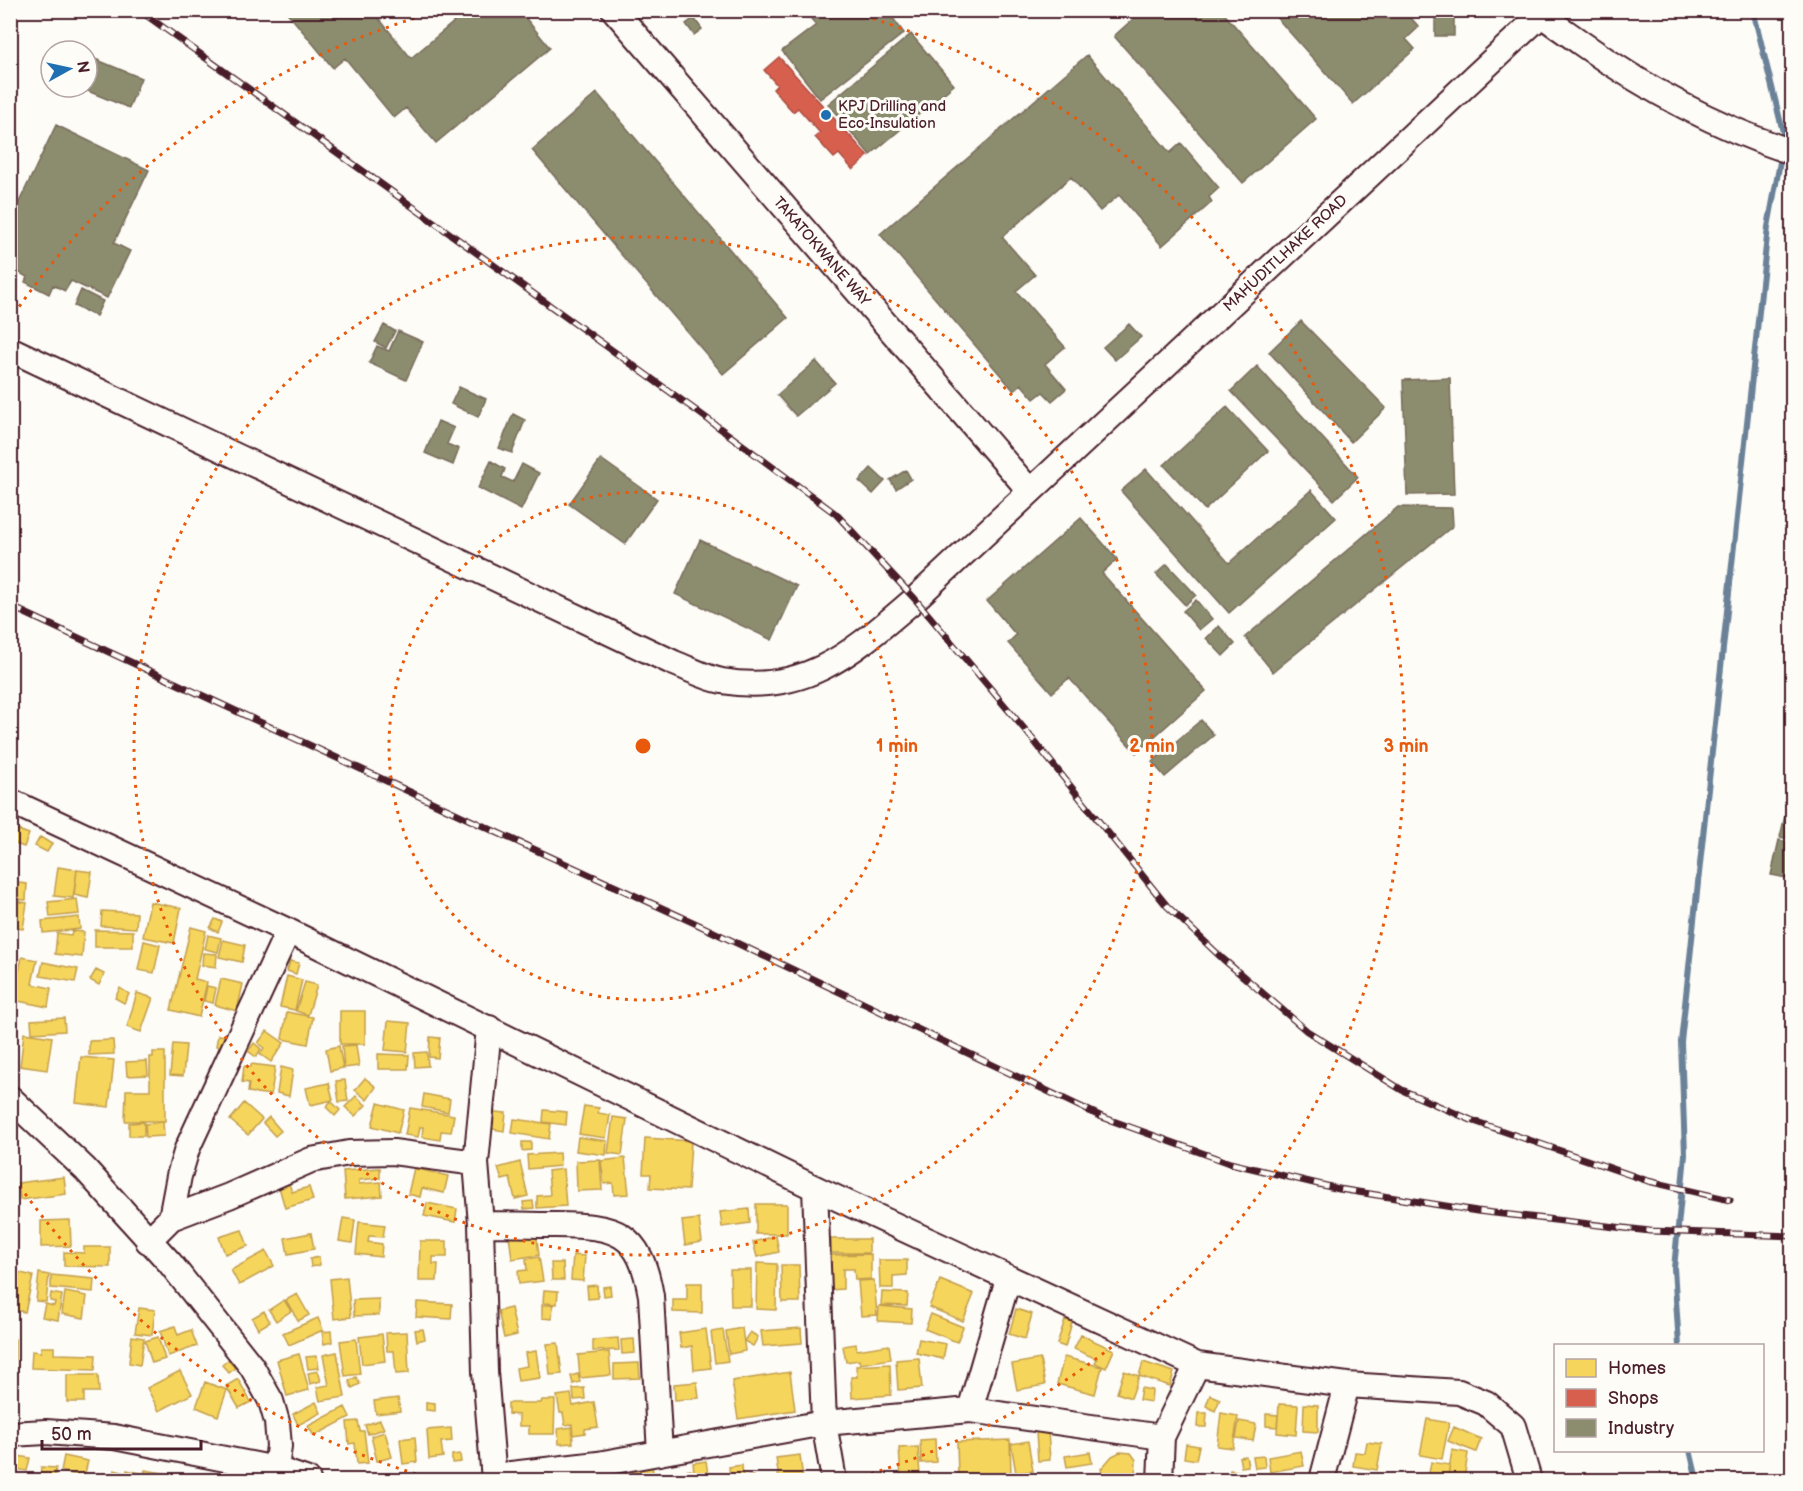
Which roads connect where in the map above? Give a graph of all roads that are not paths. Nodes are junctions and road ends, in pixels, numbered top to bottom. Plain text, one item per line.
1 (614, 10) edge
2 (1539, 13) edge
3 (1781, 148) edge
4 (10, 349) edge
5 (1030, 491) junction
6 (10, 801) edge
7 (288, 931) junction
8 (489, 1028) junction
9 (10, 1098) edge
10 (476, 1163) junction
11 (815, 1188) junction
12 (171, 1218) junction
13 (481, 1224) junction
14 (148, 1241) junction
15 (1008, 1279) junction
16 (1197, 1365) junction
17 (1347, 1385) junction
18 (970, 1410) junction
19 (824, 1423) junction
20 (10, 1434) edge
21 (1162, 1437) junction
22 (660, 1453) junction
23 (276, 1469) junction
24 (224, 1471) edge
25 (494, 1478) edge
26 (308, 1480) edge
27 (834, 1480) edge
28 (1160, 1480) edge
29 (1322, 1480) edge
30 (1529, 1480) edge

1 - 5 street, TAKATOKWANE WAY
2 - 3 street
2 - 5 street, MAHUDITLHAKE ROAD
4 - 5 street, MAHUDITLHAKE ROAD
6 - 7 street
7 - 8 street
7 - 12 street
8 - 10 street
8 - 11 street
9 - 14 street
10 - 12 street
10 - 13 street
11 - 15 street
11 - 19 street
12 - 14 street
13 - 22 street
13 - 25 street
14 - 23 street
15 - 16 street
15 - 18 street
16 - 17 street
16 - 21 street
17 - 29 street
17 - 30 street
18 - 19 street
18 - 21 street
19 - 22 street
19 - 27 street
20 - 24 street
21 - 28 street
22 - 25 street
23 - 24 street
23 - 26 street

